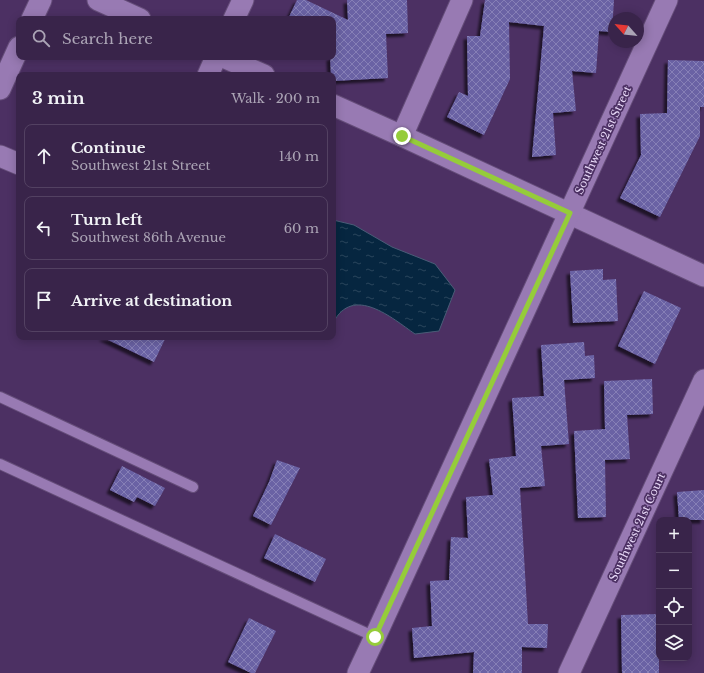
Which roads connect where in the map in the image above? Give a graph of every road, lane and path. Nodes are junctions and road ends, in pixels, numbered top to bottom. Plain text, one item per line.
1 (41, 0) edge
2 (98, 0) edge
3 (243, 0) edge
4 (462, 0) edge
5 (667, 0) edge
6 (33, 16) edge
7 (133, 16) edge
8 (235, 16) edge
9 (16, 54) edge
10 (215, 60) edge
11 (230, 60) edge
12 (209, 72) edge
13 (257, 72) edge
14 (0, 89) edge
15 (336, 106) edge
16 (402, 136) junction
17 (0, 156) edge
18 (16, 163) edge
19 (570, 213) junction
20 (704, 276) edge
21 (704, 380) edge
22 (0, 397) edge
23 (0, 464) edge
24 (193, 487) dead end
25 (375, 637) junction
26 (358, 673) edge
27 (569, 673) edge

1 - 6 street
2 - 7 street
3 - 8 street
4 - 16 street
5 - 19 street, Southwest 21st Street
9 - 14 street
10 - 12 street
11 - 13 street
15 - 16 street
16 - 19 street
17 - 18 street
19 - 20 street
19 - 25 street, Southwest 21st Street
21 - 27 street, Southwest 21st Court
22 - 24 lane
23 - 25 lane
25 - 26 street, Southwest 21st Street

